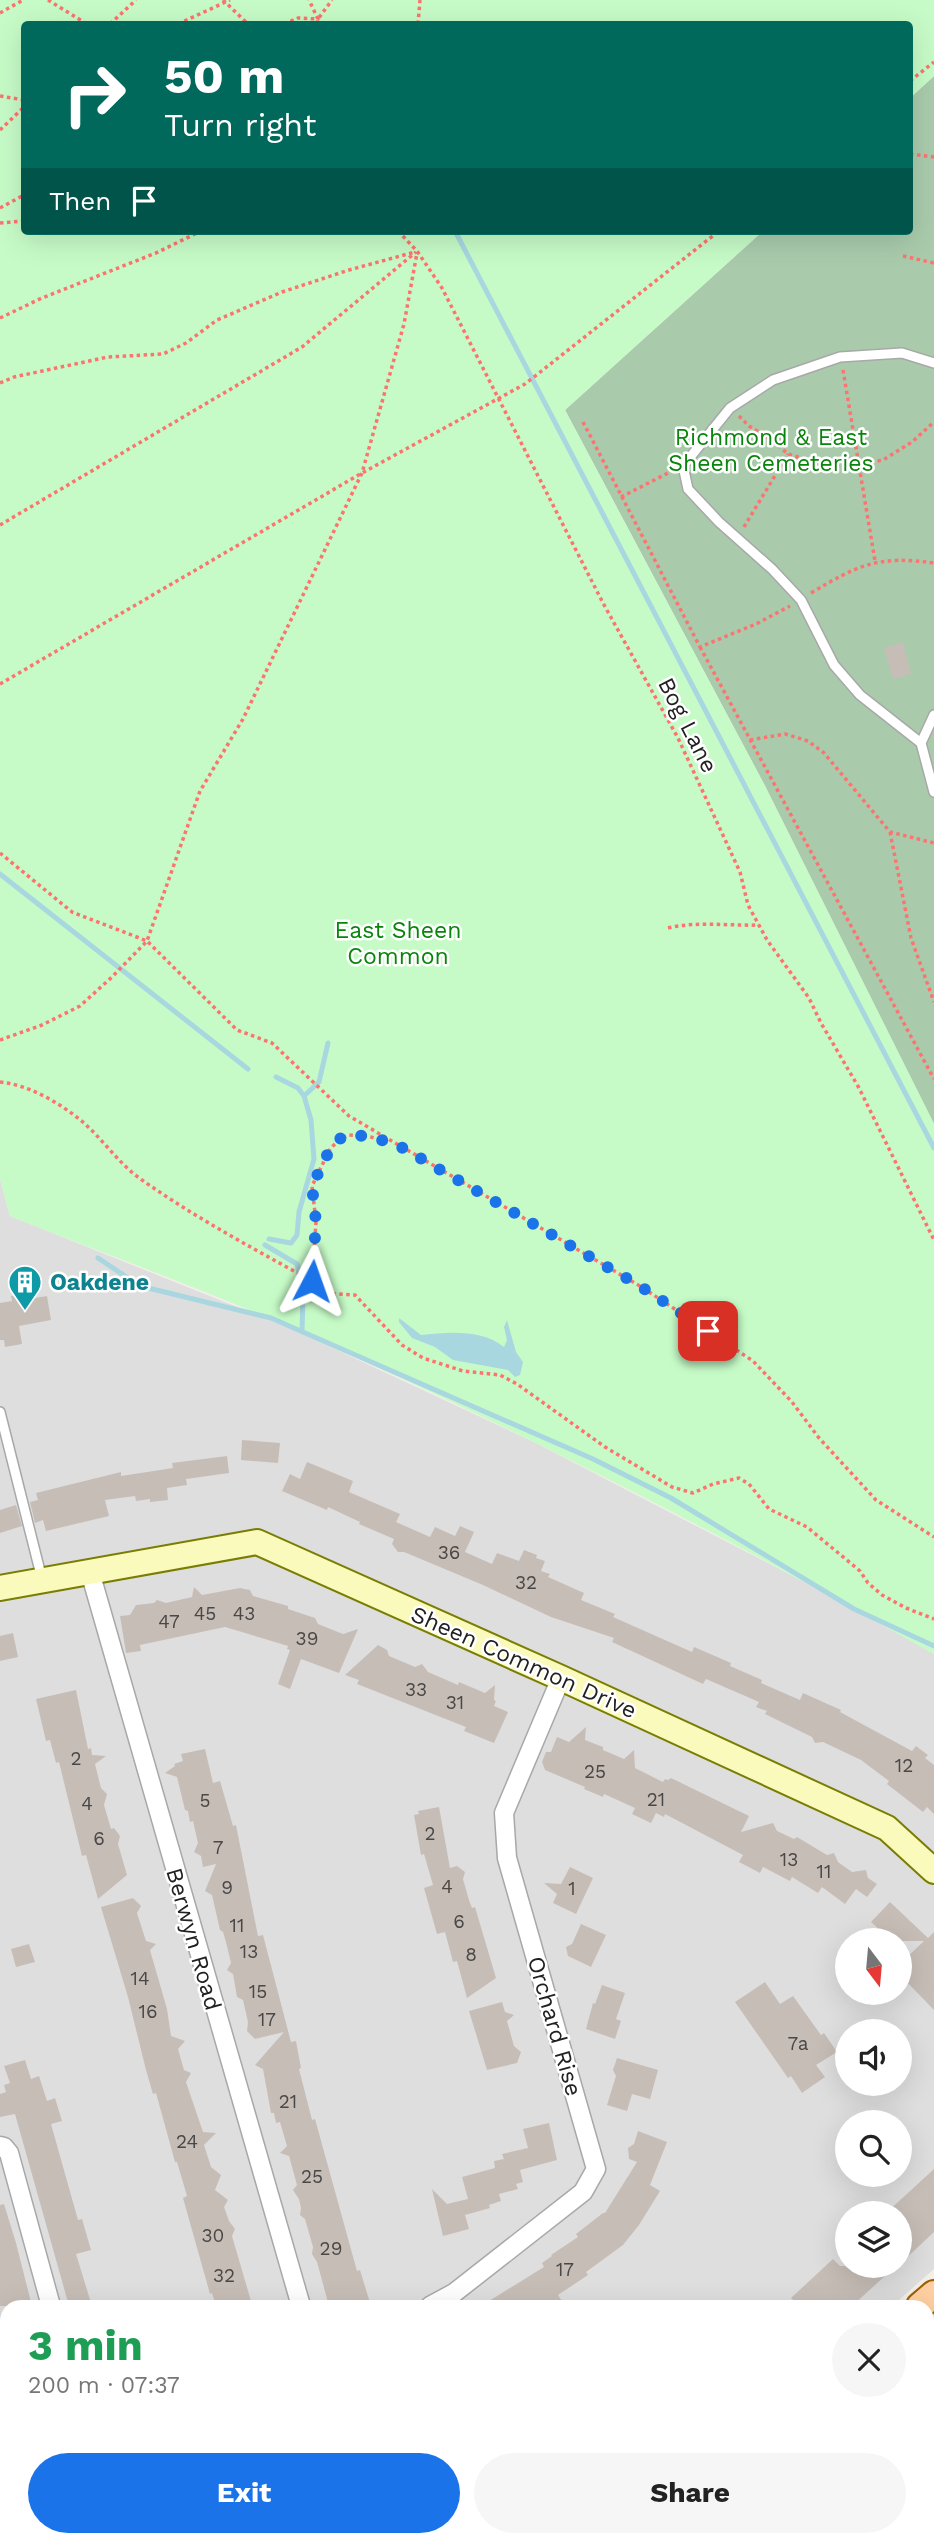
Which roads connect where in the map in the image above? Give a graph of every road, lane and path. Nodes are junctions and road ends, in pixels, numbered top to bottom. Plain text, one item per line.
1 (23, 0) edge
2 (48, 0) edge
3 (136, 0) edge
4 (309, 0) edge
5 (332, 0) edge
6 (420, 0) edge
7 (226, 1) edge
8 (0, 13) edge
9 (82, 21) edge
10 (113, 21) edge
11 (184, 21) edge
12 (245, 21) edge
13 (291, 21) edge
14 (313, 21) edge
15 (318, 21) edge
16 (319, 21) edge
17 (418, 21) edge
18 (934, 62) edge
19 (913, 79) edge
20 (0, 96) edge
21 (21, 100) edge
22 (21, 110) edge
23 (0, 130) edge
24 (913, 154) edge
25 (934, 157) edge
26 (21, 197) edge
27 (0, 208) edge
28 (21, 221) edge
29 (0, 223) edge
30 (193, 235) edge
31 (402, 235) edge
32 (714, 235) edge
33 (417, 251) junction
34 (903, 256) dead end
35 (934, 263) edge
36 (0, 318) edge
37 (840, 357) junction
38 (934, 363) edge
39 (0, 383) edge
40 (498, 400) junction
41 (730, 408) junction
42 (583, 422) dead end
43 (934, 422) edge
44 (928, 430) junction
45 (934, 435) edge
46 (788, 454) junction
47 (683, 466) junction
48 (859, 466) junction
49 (362, 473) junction
50 (621, 497) junction
51 (0, 525) edge
52 (737, 538) junction
53 (876, 561) junction
54 (934, 563) edge
55 (801, 600) junction
56 (700, 647) junction
57 (0, 684) edge
58 (934, 715) edge
59 (750, 740) junction
60 (921, 743) junction
61 (934, 792) edge
62 (890, 832) junction
63 (934, 843) edge
64 (0, 853) edge
65 (759, 925) junction
66 (668, 928) dead end
67 (147, 941) junction
68 (934, 1002) edge
69 (0, 1040) edge
70 (934, 1079) edge
71 (0, 1082) edge
72 (396, 1144) junction
73 (934, 1240) edge
74 (312, 1281) junction
75 (0, 1412) edge
76 (934, 1537) edge
77 (89, 1572) junction
78 (42, 1580) junction
79 (0, 1588) edge
80 (934, 1619) edge
81 (561, 1678) junction
82 (934, 1871) edge
83 (0, 2146) edge
84 (49, 2300) edge
85 (299, 2300) edge
86 (441, 2300) edge

1 - 8 path
2 - 9 path
3 - 10 path
4 - 15 path
5 - 16 path
6 - 17 path
7 - 11 path
7 - 12 path
13 - 14 path
18 - 19 path
20 - 21 path
22 - 23 path
24 - 25 path
26 - 27 path
28 - 29 path
30 - 36 path
31 - 33 path, Bog Lane
32 - 40 path
33 - 39 path
33 - 40 path, Bog Lane
33 - 49 path
33 - 51 path
34 - 35 path
37 - 38 lane
37 - 41 lane
37 - 48 path
40 - 49 path
40 - 65 path, Bog Lane
41 - 46 path
41 - 47 lane
42 - 50 path
43 - 44 path
44 - 45 path
44 - 48 path
46 - 48 path
46 - 52 path
47 - 50 path
47 - 52 lane
48 - 53 path
49 - 57 path
49 - 67 path
50 - 56 path
52 - 55 lane
53 - 54 path
53 - 55 path
55 - 56 path
55 - 60 lane
56 - 59 path
58 - 60 lane
59 - 62 path
59 - 70 path
60 - 61 lane
62 - 63 path
62 - 68 path
64 - 67 path
65 - 66 path
65 - 73 path, Bog Lane
67 - 69 path
67 - 72 path
71 - 74 path
72 - 74 path
72 - 76 path
74 - 80 path
75 - 78 lane
77 - 78 street, Sheen Common Drive
77 - 81 street, Sheen Common Drive
77 - 85 street, Berwyn Road
78 - 79 street, Sheen Common Drive
81 - 82 street, Sheen Common Drive
81 - 86 street, Orchard Rise
83 - 84 street

